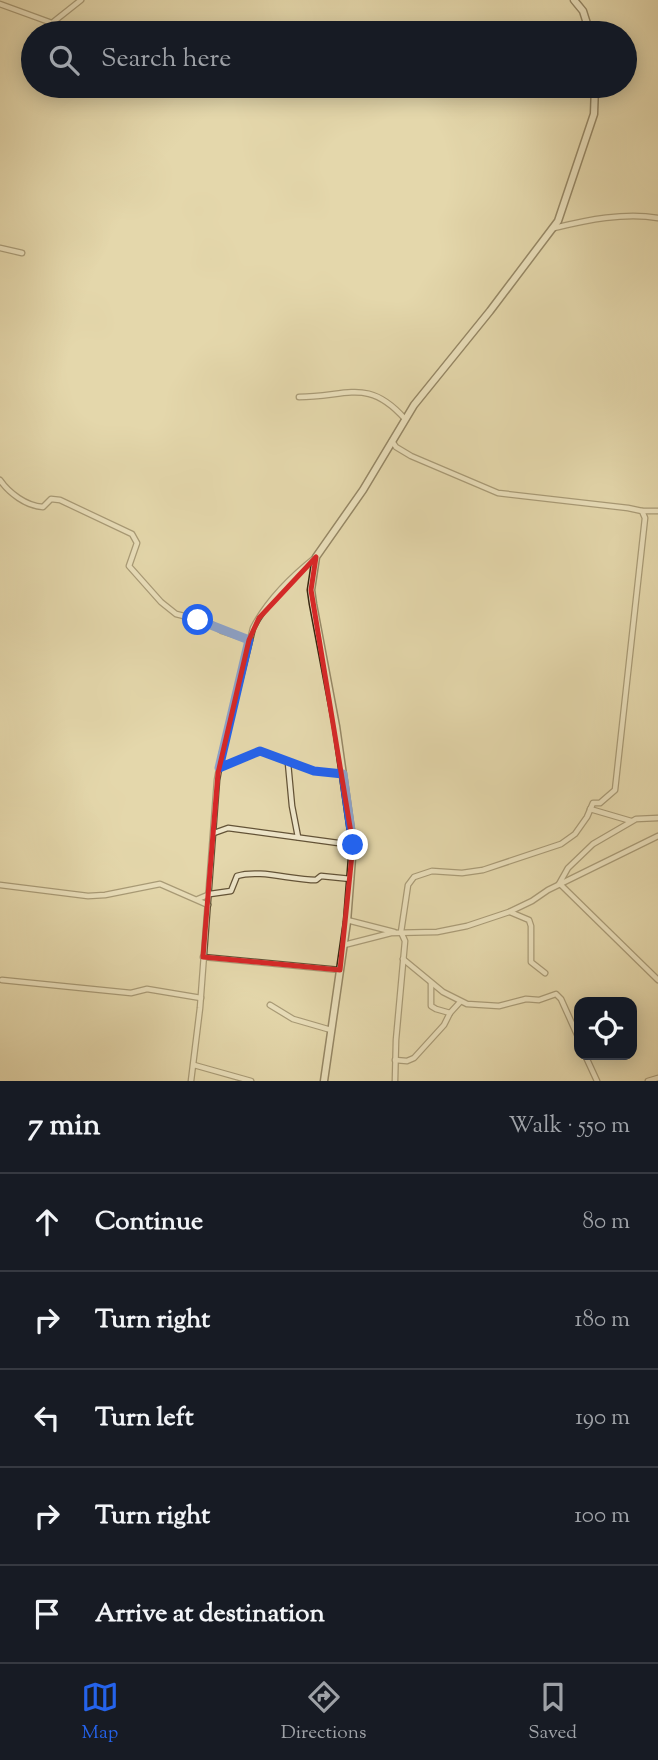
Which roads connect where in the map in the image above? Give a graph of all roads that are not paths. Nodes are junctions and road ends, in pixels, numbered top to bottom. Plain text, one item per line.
1 (81, 0) edge
2 (574, 0) edge
3 (0, 4) edge
4 (47, 21) edge
5 (55, 21) edge
6 (586, 21) edge
7 (596, 98) edge
8 (658, 218) edge
9 (553, 228) junction
10 (0, 248) edge
11 (22, 253) dead end
12 (299, 397) dead end
13 (405, 419) junction
14 (392, 441) junction
15 (0, 480) edge
16 (642, 511) junction
17 (658, 511) edge
18 (316, 557) junction
19 (249, 640) junction
20 (288, 763) junction
21 (219, 768) junction
22 (343, 774) junction
23 (590, 809) junction
24 (658, 818) edge
25 (632, 821) junction
26 (214, 833) junction
27 (658, 836) edge
28 (298, 837) junction
29 (353, 845) junction
30 (351, 879) junction
31 (0, 885) edge
32 (559, 885) junction
33 (210, 894) junction
34 (197, 900) junction
35 (208, 905) junction
36 (509, 912) junction
37 (347, 920) junction
38 (398, 932) junction
39 (344, 945) junction
40 (203, 957) junction
41 (403, 960) junction
42 (340, 970) junction
43 (545, 973) dead end
44 (2, 980) dead end
45 (658, 980) edge
46 (431, 983) junction
47 (201, 998) junction
48 (460, 1002) junction
49 (270, 1005) dead end
50 (450, 1013) junction
51 (574, 1028) edge
52 (331, 1030) junction
53 (395, 1060) junction
54 (587, 1060) edge
55 (194, 1065) junction
56 (658, 1078) edge
57 (191, 1081) edge
58 (251, 1081) edge
59 (324, 1081) edge
60 (395, 1081) edge
61 (597, 1081) edge
62 (648, 1081) edge

1 - 5 street
2 - 6 street
3 - 4 street
7 - 9 street
8 - 9 street
9 - 13 street
10 - 11 street
12 - 13 street
13 - 14 street
14 - 16 street
14 - 18 street
15 - 19 street
16 - 17 street
16 - 23 street
18 - 19 street
18 - 22 street
19 - 21 street
20 - 21 street
20 - 22 street
20 - 28 street
21 - 26 street
22 - 29 street
23 - 25 street
23 - 38 street
24 - 25 street
25 - 32 street
26 - 28 street
26 - 33 street
27 - 32 street
28 - 29 street
29 - 30 street
30 - 33 street
30 - 37 street
31 - 34 street
32 - 36 street
32 - 45 street
33 - 34 street
33 - 35 street
34 - 35 street
35 - 40 street
36 - 38 street
36 - 43 street
37 - 38 street
37 - 39 street
38 - 39 street
38 - 41 street
39 - 42 street
40 - 42 street
40 - 47 street
41 - 46 street
41 - 53 street
42 - 52 street
44 - 47 street
46 - 48 street
46 - 50 street
47 - 55 street
48 - 50 street
48 - 51 street
49 - 52 street
50 - 53 street
52 - 59 street
53 - 60 street
54 - 61 street
55 - 57 street
55 - 58 street
56 - 62 street

